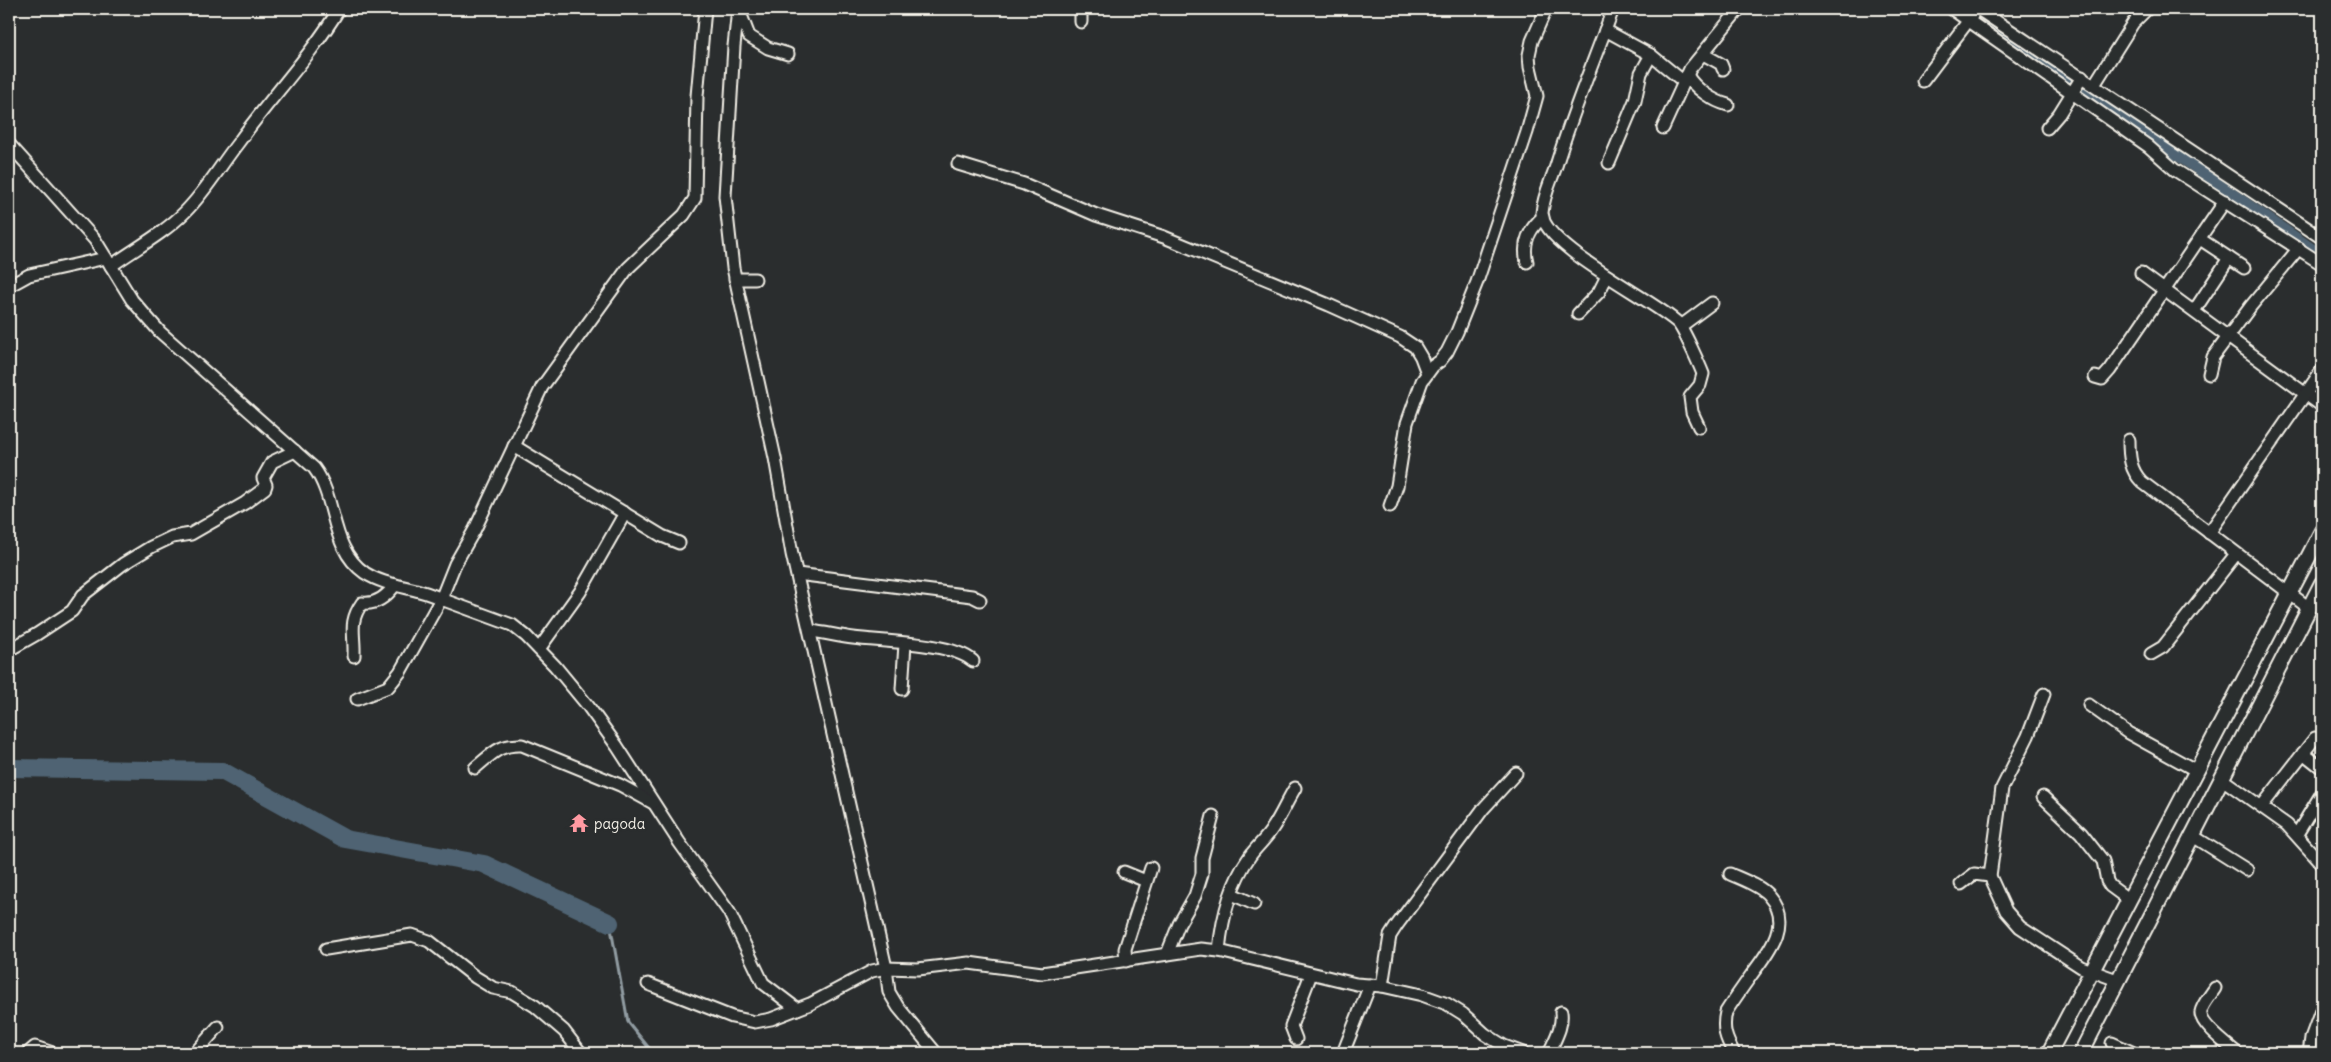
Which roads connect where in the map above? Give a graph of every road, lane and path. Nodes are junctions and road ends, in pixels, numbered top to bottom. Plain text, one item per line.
1 (339, 9) edge
2 (705, 9) edge
3 (738, 9) edge
4 (1081, 9) edge
5 (1546, 9) edge
6 (1613, 9) edge
7 (1739, 9) edge
8 (1952, 9) edge
9 (2146, 9) edge
10 (1974, 14) edge
11 (1081, 22) dead end
12 (1605, 30) junction
13 (1705, 51) junction
14 (788, 54) dead end
15 (1651, 55) junction
16 (1724, 65) dead end
17 (1686, 78) junction
18 (1923, 81) dead end
19 (2076, 84) junction
20 (2094, 85) junction
21 (1728, 105) dead end
22 (1664, 128) dead end
23 (2047, 128) dead end
24 (9, 144) edge
25 (1609, 163) dead end
26 (958, 164) dead end
27 (2226, 201) junction
28 (1543, 217) junction
29 (2322, 238) edge
30 (2200, 239) junction
31 (2299, 248) junction
32 (2229, 258) junction
33 (108, 262) junction
34 (1527, 262) dead end
35 (2322, 264) edge
36 (2244, 268) dead end
37 (2141, 272) dead end
38 (1607, 276) junction
39 (736, 279) junction
40 (755, 279) dead end
41 (9, 286) edge
42 (2165, 290) junction
43 (1712, 303) dead end
44 (2194, 311) junction
45 (1578, 314) dead end
46 (1681, 326) junction
47 (2229, 336) junction
48 (2322, 370) edge
49 (1428, 373) junction
50 (2209, 374) dead end
51 (2095, 377) dead end
52 (2305, 395) junction
53 (2322, 406) edge
54 (1699, 428) dead end
55 (2129, 440) dead end
56 (514, 446) junction
57 (295, 451) junction
58 (1390, 506) dead end
59 (626, 514) junction
60 (2209, 534) junction
61 (2321, 536) edge
62 (679, 543) dead end
63 (2236, 554) junction
64 (797, 574) junction
65 (2322, 583) edge
66 (395, 585) junction
67 (2289, 594) junction
68 (441, 599) junction
69 (980, 600) dead end
70 (2310, 608) junction
71 (811, 631) junction
72 (905, 644) junction
73 (539, 649) junction
74 (9, 650) edge
75 (2151, 654) dead end
76 (354, 656) dead end
77 (973, 661) dead end
78 (902, 689) dead end
79 (2044, 694) dead end
80 (357, 699) dead end
81 (2089, 705) dead end
82 (2315, 738) dead end
83 (2303, 753) junction
84 (475, 768) dead end
85 (2322, 768) edge
86 (2197, 771) junction
87 (1516, 773) dead end
88 (2222, 779) junction
89 (1295, 788) dead end
90 (2322, 793) edge
91 (2043, 797) dead end
92 (654, 804) junction
93 (2262, 806) junction
94 (1213, 816) dead end
95 (2297, 834) junction
96 (2192, 836) junction
97 (2322, 864) edge
98 (1151, 868) dead end
99 (2246, 870) dead end
100 (1124, 872) dead end
101 (1730, 874) dead end
102 (1990, 876) junction
103 (1146, 881) junction
104 (1961, 884) dead end
105 (1232, 894) junction
106 (2129, 900) junction
107 (1254, 904) dead end
108 (326, 949) dead end
109 (1219, 951) junction
110 (1167, 954) junction
111 (1126, 961) junction
112 (886, 968) junction
113 (2091, 971) junction
114 (1311, 974) junction
115 (2117, 980) junction
116 (648, 984) dead end
117 (1370, 985) junction
118 (1382, 986) junction
119 (2215, 988) dead end
120 (2322, 1008) edge
121 (797, 1009) junction
122 (1561, 1012) dead end
123 (218, 1027) dead end
124 (1296, 1039) dead end
125 (2112, 1043) dead end
126 (28, 1053) edge
127 (53, 1053) edge
128 (195, 1053) edge
129 (581, 1053) edge
130 (936, 1053) edge
131 (1343, 1053) edge
132 (1523, 1053) edge
133 (1549, 1053) edge
134 (1734, 1053) edge
135 (2049, 1053) edge
136 (2081, 1053) edge
137 (2134, 1053) edge
138 (2237, 1053) edge
139 (2309, 1053) edge

1 - 33 street
2 - 56 street
3 - 14 street
3 - 39 street
4 - 11 street
5 - 49 street
6 - 12 street
7 - 13 street
8 - 10 street
9 - 20 street
10 - 18 street
10 - 19 street
10 - 19 street
12 - 15 street
12 - 28 street
13 - 16 street
13 - 17 street
15 - 17 street
15 - 25 street
17 - 21 street
17 - 22 street
19 - 20 street
19 - 23 street
19 - 27 street
20 - 29 street
24 - 33 street
26 - 49 street
27 - 30 street
27 - 31 street
28 - 34 street
28 - 38 street
30 - 32 street
30 - 42 street
31 - 35 street
31 - 47 street
32 - 36 street
32 - 44 street
33 - 41 street
33 - 57 street
37 - 42 street
38 - 45 street
38 - 46 street
39 - 40 street
39 - 64 street
42 - 44 street
42 - 51 street
43 - 46 street
44 - 47 street
46 - 54 street
47 - 50 street
47 - 52 street
48 - 52 street
49 - 58 street
52 - 53 street
52 - 60 street
55 - 60 street
56 - 59 street
56 - 68 street
57 - 66 street
57 - 74 street
59 - 62 street
59 - 73 street
60 - 63 street
61 - 67 main road
63 - 67 street
63 - 75 street
64 - 69 street
64 - 71 street
65 - 70 main road
66 - 68 street
66 - 76 street
67 - 70 street
67 - 86 main road
68 - 73 street
68 - 80 street
70 - 88 main road
71 - 72 street
71 - 112 street
72 - 77 street
72 - 78 street
73 - 92 street
79 - 102 street
81 - 86 street
82 - 83 street
83 - 85 street
83 - 93 street
84 - 92 street
86 - 106 main road
87 - 118 street
88 - 93 street
88 - 96 main road
89 - 105 street
90 - 95 street
91 - 106 street
92 - 121 street
93 - 95 street
94 - 110 street
95 - 97 street
96 - 99 street
96 - 115 main road
98 - 103 street
100 - 103 street
101 - 134 street
102 - 104 street
102 - 113 street
103 - 111 street
105 - 107 street
105 - 109 street
106 - 113 main road
108 - 129 street
109 - 110 street
109 - 114 street
110 - 111 street
111 - 112 street
112 - 121 street
112 - 130 street
113 - 115 street
113 - 135 main road
114 - 117 street
114 - 124 street
115 - 136 main road
116 - 121 street
117 - 118 street
117 - 131 street
118 - 132 street
119 - 138 street
120 - 139 street
122 - 133 street
123 - 128 street
125 - 137 street
126 - 127 street

